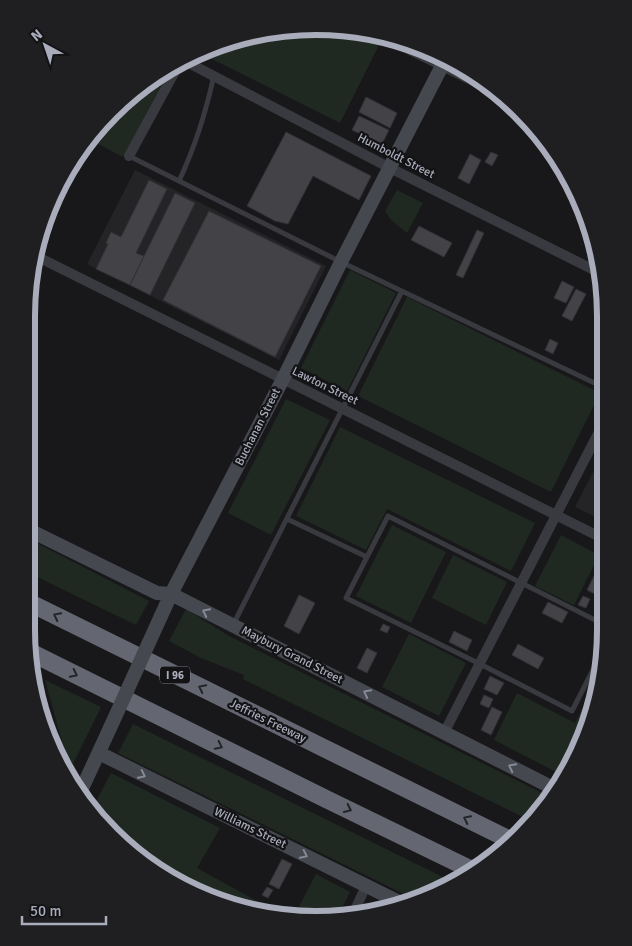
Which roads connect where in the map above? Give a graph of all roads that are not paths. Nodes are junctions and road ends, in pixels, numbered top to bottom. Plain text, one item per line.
1 (413, 52) edge
2 (192, 64) edge
3 (442, 65) edge
4 (446, 67) edge
5 (173, 75) edge
6 (214, 75) junction
7 (460, 75) edge
8 (129, 156) joint
9 (390, 168) junction
10 (179, 181) junction
11 (41, 258) edge
12 (341, 262) junction
13 (593, 270) edge
14 (402, 291) junction
15 (283, 379) junction
16 (597, 384) edge
17 (343, 408) junction
18 (597, 434) edge
19 (556, 514) junction
20 (286, 519) junction
21 (35, 533) edge
22 (597, 535) edge
23 (367, 557) junction
24 (521, 583) junction
25 (172, 594) junction
26 (35, 605) edge
27 (597, 621) edge
28 (233, 625) junction
29 (36, 655) edge
30 (480, 664) junction
31 (595, 666) edge
32 (593, 670) joint
33 (444, 733) junction
34 (99, 753) junction
35 (550, 786) edge
36 (83, 787) edge
37 (369, 819) junction
38 (505, 838) edge
39 (467, 867) edge
40 (459, 871) edge
41 (366, 886) junction
42 (394, 900) edge
43 (355, 909) edge

1 - 3 lane
2 - 6 street, Humboldt Street
3 - 9 street, Buchanan Street
4 - 7 lane
5 - 8 street
6 - 9 street, Humboldt Street
6 - 10 lane
8 - 10 lane
9 - 12 street, Buchanan Street
9 - 13 street, Humboldt Street
10 - 12 lane
11 - 15 street, Lawton Street
12 - 14 lane
12 - 15 street, Buchanan Street
14 - 16 lane
14 - 17 lane
15 - 17 street, Lawton Street
15 - 25 street, Buchanan Street
17 - 19 street, Lawton Street
17 - 20 lane
18 - 19 street
19 - 22 street, Lawton Street
19 - 24 street
20 - 23 lane
20 - 28 lane
21 - 25 street, Maybury Grand Street
23 - 24 lane
23 - 30 lane
24 - 27 lane
24 - 30 street
28 -> 25 street, Maybury Grand Street
25 - 34 street, Buchanan Street, bridge
38 -> 26 highway, Jeffries Freeway / I 96
33 -> 28 street, Maybury Grand Street
29 -> 37 highway
30 - 32 lane
30 - 33 street
31 - 32 lane
35 -> 33 street, Maybury Grand Street
34 - 36 street, Buchanan Street
34 -> 41 street, Williams Street
37 - 39 highway
37 - 40 highway
41 - 42 street, Williams Street
41 - 43 street

